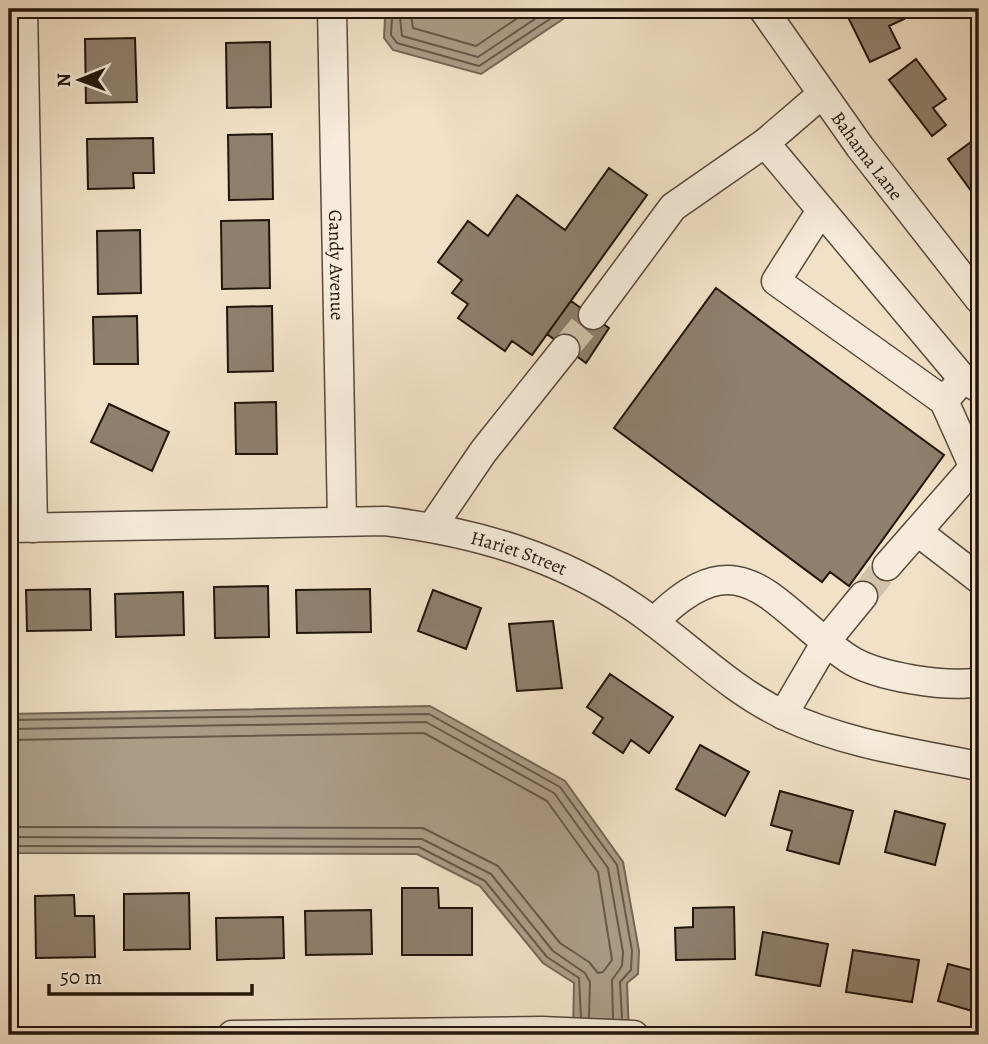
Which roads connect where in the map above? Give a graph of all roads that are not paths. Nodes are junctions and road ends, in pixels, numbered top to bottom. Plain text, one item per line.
1 (23, 9) edge
2 (332, 9) edge
3 (763, 9) edge
4 (822, 94) junction
5 (765, 143) junction
6 (820, 212) junction
7 (979, 299) edge
8 (593, 315) tunnel mouth
9 (565, 349) tunnel mouth
10 (971, 384) edge
11 (944, 401) junction
12 (973, 478) edge
13 (342, 521) junction
14 (432, 527) junction
15 (21, 528) edge
16 (918, 532) junction
17 (887, 566) tunnel mouth
18 (979, 579) edge
19 (863, 596) tunnel mouth
20 (653, 622) junction
21 (827, 640) junction
22 (979, 682) edge
23 (783, 715) junction
24 (979, 766) edge
25 (355, 1034) edge
26 (232, 1035) edge
27 (634, 1035) edge

1 - 15 street
2 - 13 street, Gandy Avenue
3 - 4 street, Bahama Lane
4 - 5 street
4 - 7 street, Bahama Lane
5 - 6 street
5 - 8 street
6 - 10 street
6 - 11 street
9 - 14 street
10 - 11 street
11 - 12 street
12 - 16 street
13 - 14 street, Hariet Street
13 - 15 street, Hariet Street
14 - 20 street, Hariet Street
16 - 17 street
16 - 18 street
19 - 21 street
20 - 21 street
20 - 23 street, Hariet Street
21 - 22 street
21 - 23 street
23 - 24 street, Hariet Street
25 - 26 street
25 - 27 street

